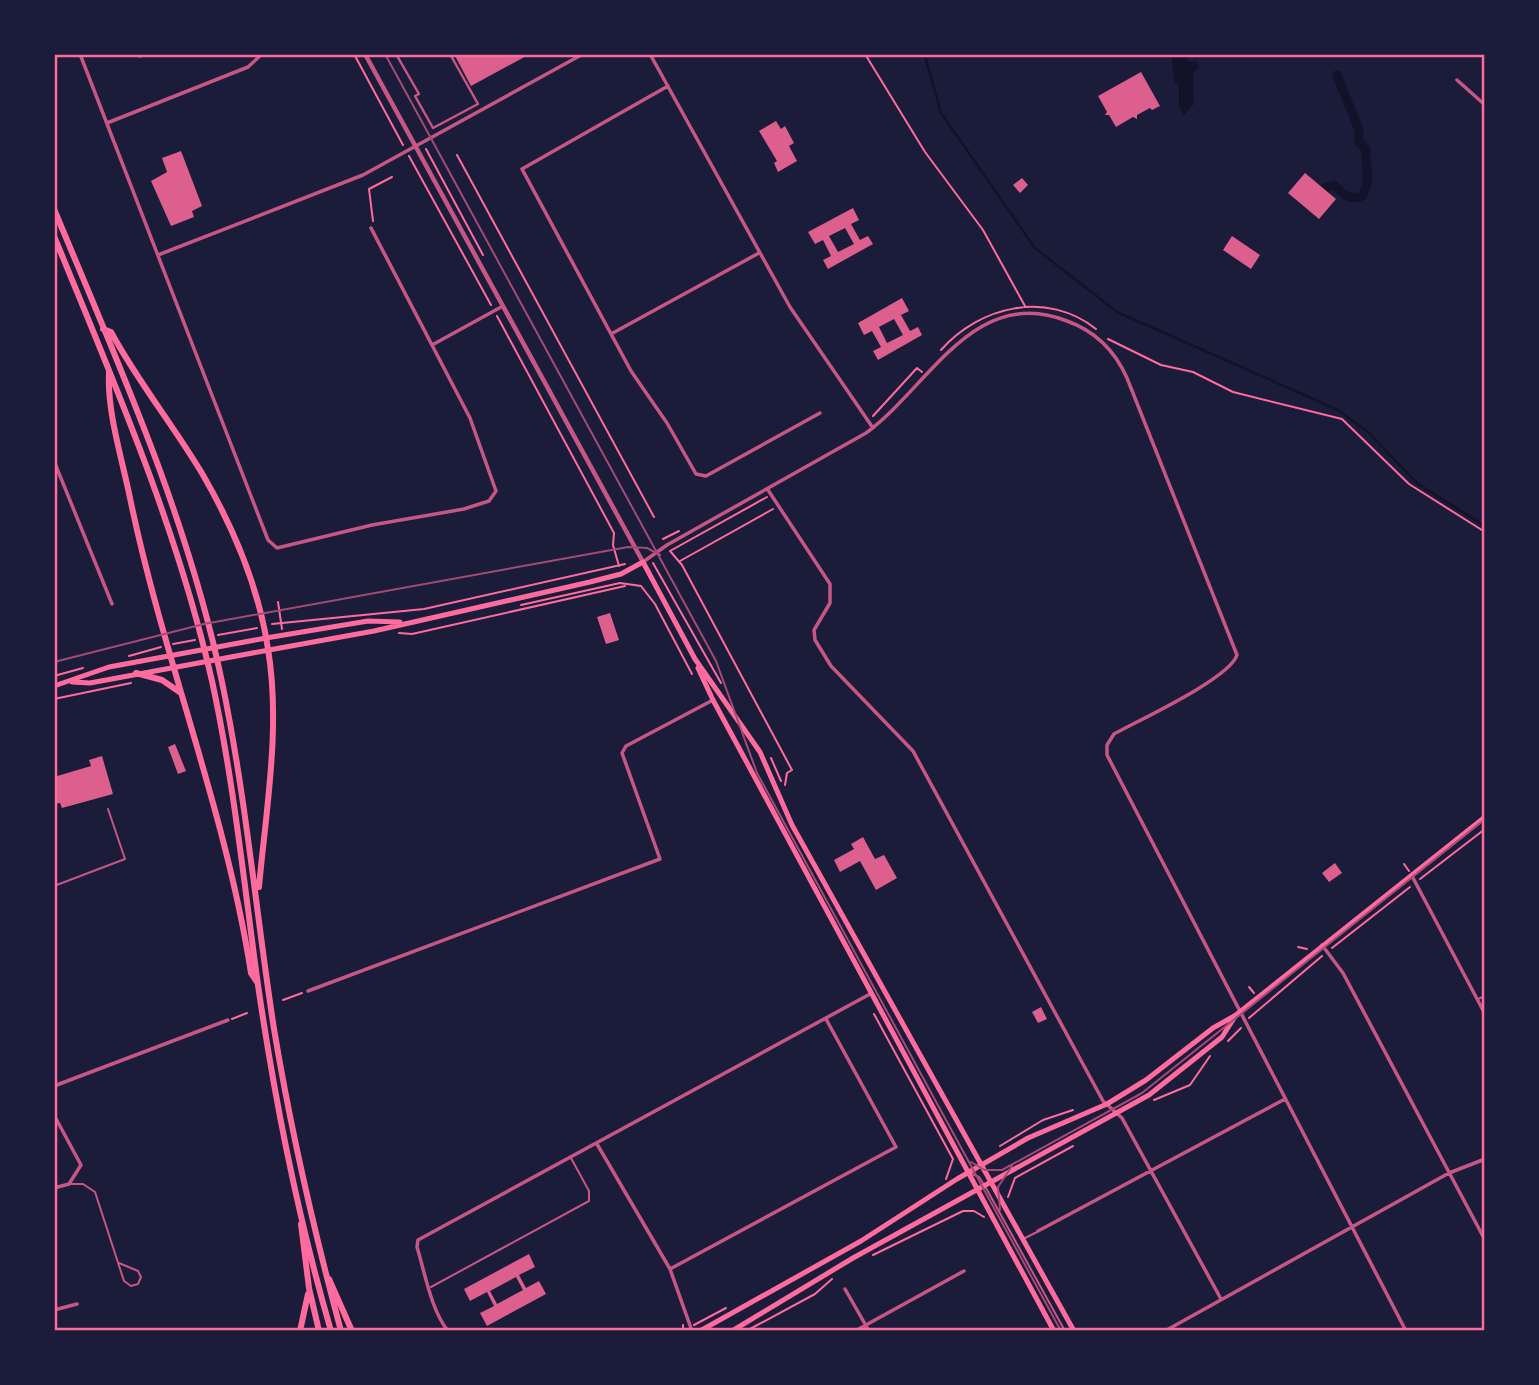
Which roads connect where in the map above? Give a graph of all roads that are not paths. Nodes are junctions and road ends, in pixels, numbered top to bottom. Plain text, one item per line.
1 (80, 54) edge
2 (262, 54) edge
3 (365, 54) edge
4 (396, 54) edge
5 (450, 54) edge
6 (583, 54) edge
7 (650, 54) edge
8 (1457, 80) dead end
9 (668, 86) junction
10 (1485, 105) edge
11 (107, 123) junction
12 (416, 147) junction
13 (54, 209) edge
14 (371, 228) road end
15 (54, 236) edge
16 (759, 253) junction
17 (158, 255) junction
18 (503, 306) junction
19 (103, 329) junction
20 (611, 334) junction
21 (432, 345) junction
22 (109, 371) junction
23 (820, 413) dead end
24 (873, 428) junction
25 (54, 461) edge
26 (768, 490) junction
27 (643, 562) junction
28 (111, 604) dead end
29 (407, 622) junction
30 (267, 638) junction
31 (269, 650) junction
32 (172, 656) junction
33 (695, 659) junction
34 (174, 666) junction
35 (136, 673) junction
36 (69, 681) junction
37 (54, 685) edge
38 (183, 694) junction
39 (713, 700) junction
40 (108, 809) dead end
41 (1485, 817) edge
42 (1411, 875) junction
43 (54, 886) edge
44 (258, 900) junction
45 (1322, 946) junction
46 (258, 984) junction
47 (308, 991) road end
48 (872, 993) junction
49 (1485, 996) edge
50 (1477, 999) junction
51 (1238, 1014) junction
52 (1485, 1014) edge
53 (826, 1019) junction
54 (228, 1020) road end
55 (54, 1086) edge
56 (1285, 1099) junction
57 (1107, 1104) junction
58 (1118, 1113) junction
59 (54, 1115) edge
60 (597, 1144) junction
61 (571, 1158) junction
62 (1485, 1159) edge
63 (980, 1165) junction
64 (1150, 1170) junction
65 (970, 1171) junction
66 (1449, 1173) junction
67 (69, 1184) junction
68 (984, 1187) junction
69 (54, 1188) edge
70 (301, 1215) junction
71 (1352, 1227) junction
72 (1038, 1231) joint
73 (1022, 1240) junction
74 (1485, 1240) edge
75 (119, 1263) junction
76 (670, 1269) junction
77 (964, 1271) dead end
78 (326, 1275) junction
79 (309, 1288) junction
80 (430, 1288) junction
81 (845, 1289) dead end
82 (1221, 1298) junction
83 (78, 1304) dead end
84 (54, 1310) edge
85 (865, 1325) junction
86 (300, 1331) edge
87 (319, 1331) edge
88 (331, 1331) edge
89 (341, 1331) edge
90 (352, 1331) edge
91 (448, 1331) edge
92 (692, 1331) edge
93 (700, 1331) edge
94 (732, 1331) edge
95 (855, 1331) edge
96 (869, 1331) edge
97 (1054, 1331) edge
98 (1065, 1331) edge
99 (1074, 1331) edge
100 (1165, 1331) edge
101 (1406, 1331) edge

1 - 11 street
2 - 11 street
3 - 12 street
4 - 5 street
6 - 12 street
7 - 9 street
8 - 10 street
9 - 16 street
9 - 20 street
11 - 17 street
12 - 17 street
12 - 18 street
13 - 19 highway
14 - 21 street
15 - 22 highway
16 - 20 street
16 - 24 street
17 - 21 street
18 - 21 street
18 - 27 street
19 - 30 highway
19 - 44 highway
20 - 23 street
22 - 32 highway
22 - 46 highway
24 - 26 street
24 - 51 street
25 - 28 street
26 - 27 street
26 - 57 street
27 - 29 main road
27 - 33 main road
29 - 30 main road
29 - 31 main road
30 - 31 highway
30 - 32 main road
31 - 34 main road
31 - 44 highway
32 - 34 highway
32 - 36 main road
33 - 39 main road
33 - 63 main road
34 - 35 main road
34 - 38 highway
35 - 36 main road
35 - 38 highway
36 - 37 main road
38 - 46 highway
39 - 47 street
39 - 48 main road
40 - 43 lane
41 - 42 main road
42 - 45 main road
42 - 50 street
44 - 78 highway
45 - 51 main road
45 - 66 street
46 - 70 highway
48 - 53 street
48 - 65 main road
49 - 50 lane
50 - 52 street
51 - 56 street
51 - 57 main road
51 - 58 main road
53 - 60 street
53 - 76 street
54 - 55 street
56 - 64 street
56 - 71 street
57 - 58 street
57 - 63 main road
58 - 64 street
58 - 68 main road
59 - 67 street
60 - 61 street
60 - 76 street
61 - 80 street
61 - 80 lane
62 - 66 street
63 - 65 main road
63 - 68 main road
64 - 72 street
64 - 82 street
65 - 68 main road
65 - 93 main road
66 - 71 street
66 - 74 street
67 - 69 street
67 - 75 lane
68 - 73 main road
68 - 94 main road
68 - 97 main road
68 - 98 lane
70 - 79 highway
70 - 88 highway
71 - 82 street
71 - 101 street
72 - 73 lane
73 - 99 main road
75 - 75 lane
76 - 92 street
77 - 85 street
78 - 89 highway
78 - 90 highway
79 - 86 highway
79 - 87 highway
80 - 91 street
81 - 85 street
82 - 100 street
83 - 84 street
85 - 95 street
85 - 96 street

